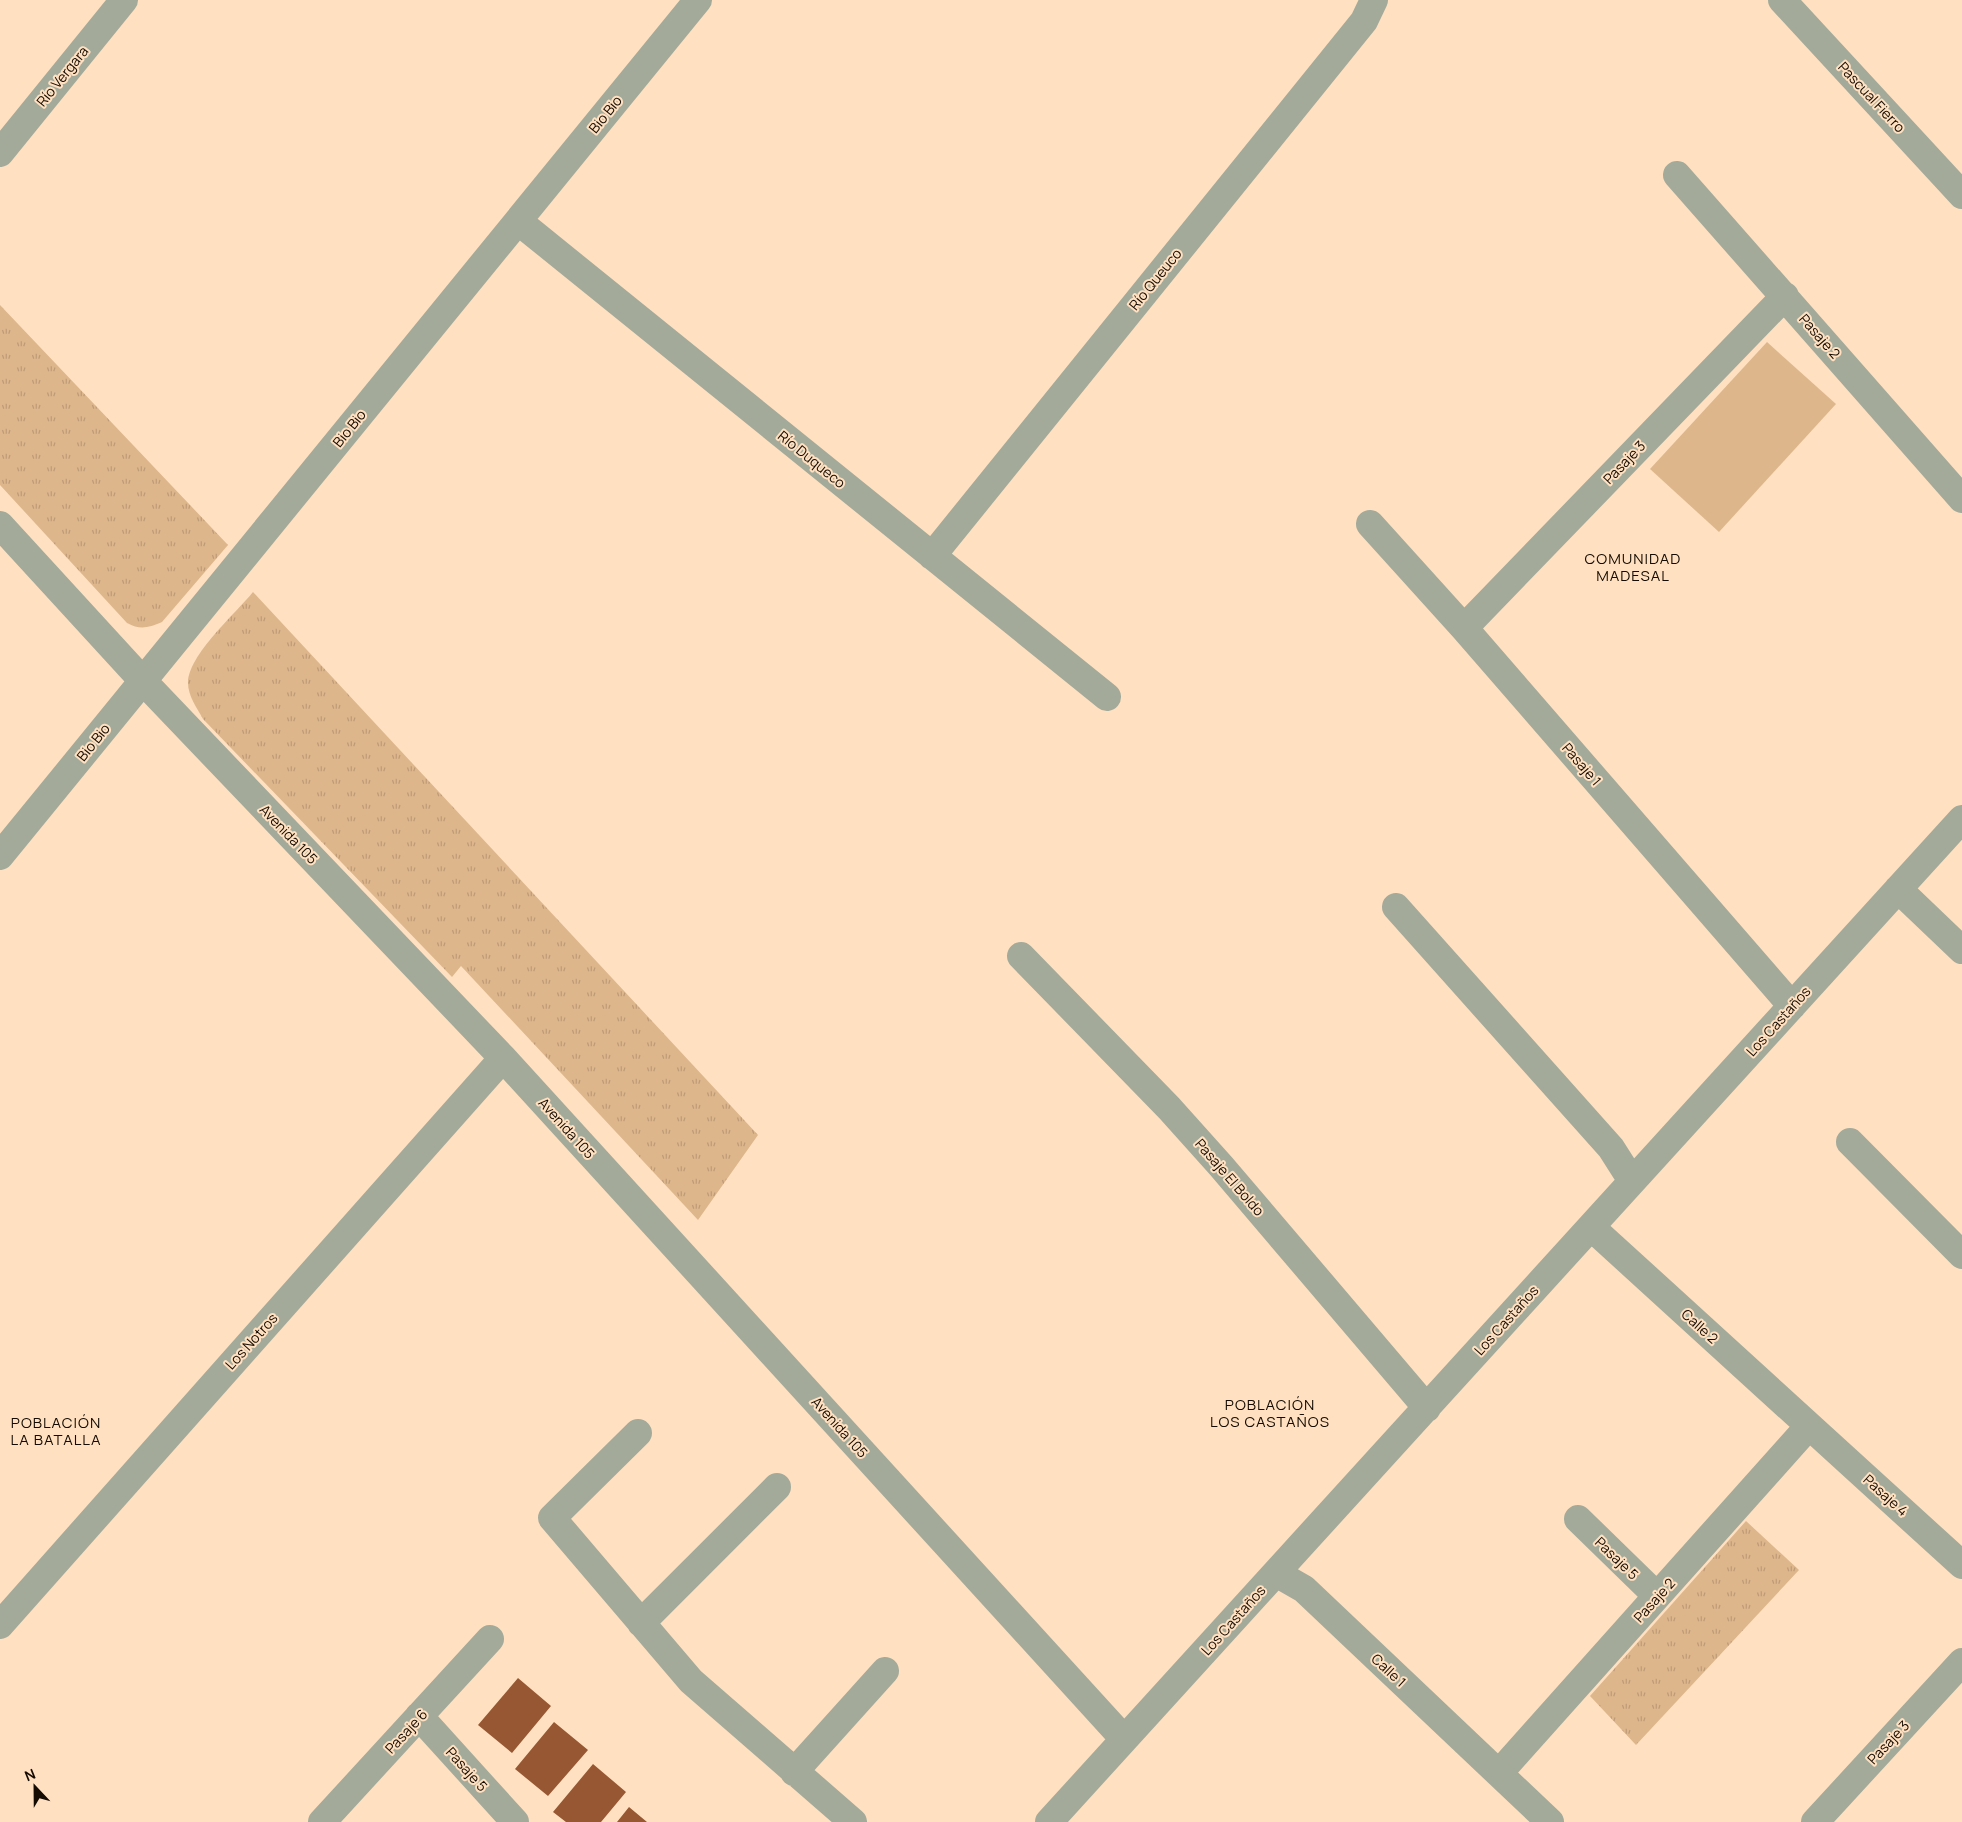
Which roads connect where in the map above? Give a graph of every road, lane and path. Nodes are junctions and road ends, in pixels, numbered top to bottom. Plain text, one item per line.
1 (124, 0) edge
2 (698, 0) edge
3 (1374, 0) edge
4 (1782, 0) edge
5 (0, 153) edge
6 (1676, 175) dead end
7 (1962, 195) edge
8 (518, 221) junction
9 (1785, 296) junction
10 (1962, 499) edge
11 (1370, 524) dead end
12 (0, 525) edge
13 (932, 556) junction
14 (1464, 628) junction
15 (143, 681) junction
16 (1107, 697) dead end
17 (1962, 819) edge
18 (0, 856) edge
19 (1898, 890) junction
20 (1396, 907) dead end
21 (1962, 950) edge
22 (1021, 956) dead end
23 (1792, 1006) junction
24 (502, 1058) junction
25 (1850, 1142) dead end
26 (1632, 1181) junction
27 (1591, 1227) junction
28 (1962, 1255) edge
29 (1427, 1408) junction
30 (1809, 1426) junction
31 (638, 1433) dead end
32 (777, 1487) dead end
33 (1578, 1519) dead end
34 (1962, 1565) edge
35 (1276, 1573) junction
36 (1657, 1596) junction
37 (642, 1623) junction
38 (0, 1625) edge
39 (490, 1639) dead end
40 (1962, 1662) edge
41 (885, 1671) dead end
42 (419, 1716) junction
43 (1124, 1739) junction
44 (794, 1772) junction
45 (1499, 1773) junction
46 (322, 1822) edge
47 (514, 1822) edge
48 (853, 1822) edge
49 (1049, 1822) edge
50 (1550, 1822) edge
51 (1815, 1822) edge

1 - 5 street, Río Vergara
2 - 8 street, Bio Bio
3 - 13 street, Río Queuco
4 - 7 street, Pascual Fierro
6 - 9 street, Pasaje 2
8 - 13 street, Río Duqueco
8 - 15 street, Bio Bio
9 - 10 street, Pasaje 2
9 - 14 street, Pasaje 3
11 - 14 street, Pasaje 1
12 - 15 street, Avenida 105
13 - 16 street, Río Duqueco
14 - 23 street, Pasaje 1
15 - 18 street, Bio Bio
15 - 24 street, Avenida 105
17 - 19 street, Los Castaños
19 - 21 street
19 - 23 street, Los Castaños
20 - 26 street
22 - 29 street, Pasaje El Boldo
23 - 26 street, Los Castaños
24 - 38 street, Los Notros
24 - 43 street, Avenida 105
25 - 28 street
26 - 27 street, Los Castaños
27 - 29 street, Los Castaños
27 - 30 street, Calle 2
29 - 35 street, Los Castaños
30 - 34 street, Pasaje 4
30 - 36 street, Pasaje 2
31 - 37 street
32 - 37 street
33 - 36 street, Pasaje 5
35 - 43 street, Los Castaños
35 - 45 street, Calle 1
36 - 45 street, Pasaje 2
37 - 44 street
39 - 42 street, Pasaje 6
40 - 51 street, Pasaje 3
41 - 44 street
42 - 46 street, Pasaje 6
42 - 47 street, Pasaje 5
43 - 49 street, Los Castaños
44 - 48 street
45 - 50 street

